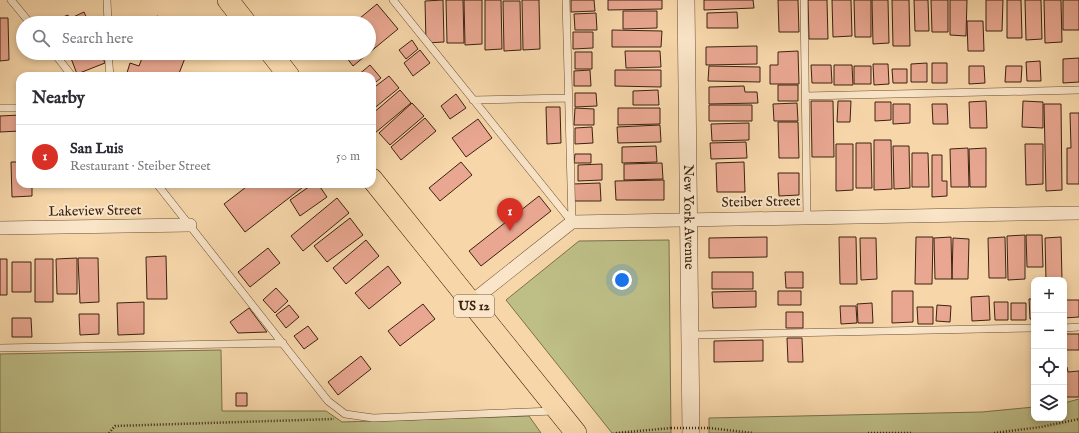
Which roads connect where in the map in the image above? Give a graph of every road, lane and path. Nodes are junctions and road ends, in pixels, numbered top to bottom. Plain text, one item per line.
1 (12, 0) edge
2 (107, 0) edge
3 (228, 0) edge
4 (393, 0) edge
5 (566, 0) edge
6 (686, 0) edge
7 (804, 0) edge
8 (25, 16) edge
9 (108, 16) edge
10 (241, 16) edge
11 (59, 60) edge
12 (109, 60) edge
13 (276, 60) edge
14 (69, 72) edge
15 (110, 72) edge
16 (286, 72) edge
17 (1079, 90) edge
18 (805, 96) junction
19 (568, 98) junction
20 (473, 100) junction
21 (0, 108) edge
22 (16, 108) edge
23 (376, 184) edge
24 (160, 188) edge
25 (1079, 213) edge
26 (807, 217) junction
27 (688, 219) junction
28 (572, 222) junction
29 (190, 225) junction
30 (0, 228) edge
31 (471, 302) junction
32 (1079, 327) edge
33 (1031, 328) edge
34 (1067, 328) edge
35 (690, 335) junction
36 (283, 343) junction
37 (0, 348) edge
38 (558, 411) junction
39 (342, 412) junction
40 (1079, 419) edge
41 (109, 433) edge
42 (576, 433) edge
43 (616, 433) edge
44 (691, 433) edge
45 (753, 433) edge
46 (868, 433) edge
47 (911, 433) edge
48 (994, 433) edge

1 - 8 lane
2 - 9 lane
3 - 10 main road
4 - 20 lane
5 - 19 lane
6 - 27 street, New York Avenue
7 - 18 lane
11 - 14 lane
12 - 15 lane
13 - 16 main road
17 - 18 lane
18 - 26 lane
19 - 20 lane
19 - 28 lane
20 - 28 lane
21 - 22 lane
23 - 31 main road, US 12
24 - 29 lane
25 - 26 street, Steiber Street
26 - 27 street, Steiber Street
27 - 28 street, Steiber Street
27 - 35 street, New York Avenue
28 - 31 street
29 - 30 street, Lakeview Street
29 - 36 lane
31 - 38 main road, US 12
32 - 34 lane
33 - 35 lane
35 - 44 street, New York Avenue
36 - 37 lane
36 - 39 lane
38 - 39 lane
38 - 42 main road, US 12
39 - 41 path
40 - 48 path
43 - 45 path, bridge
46 - 47 path

